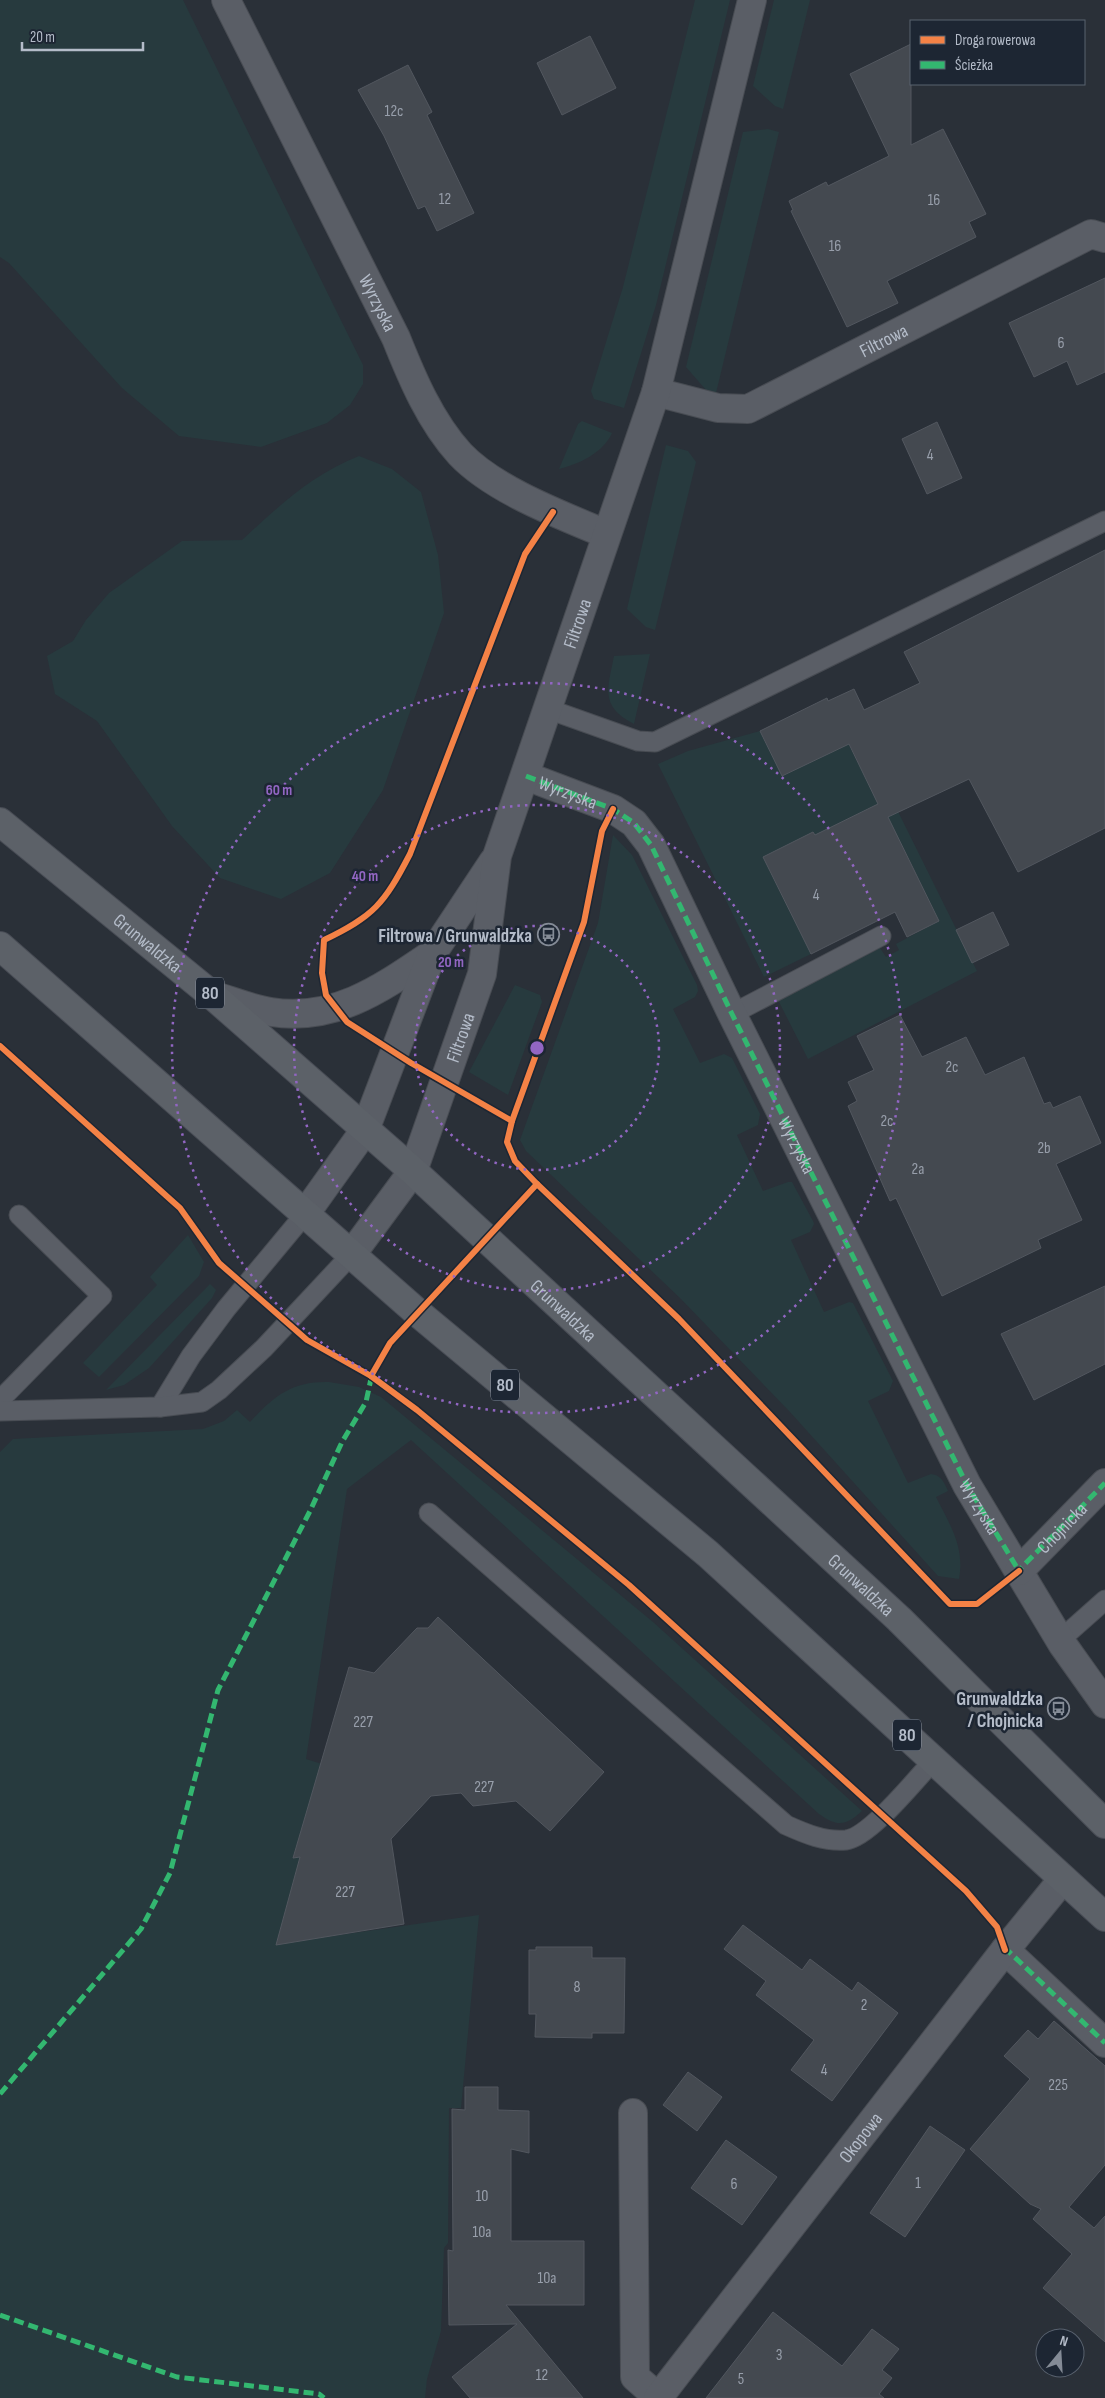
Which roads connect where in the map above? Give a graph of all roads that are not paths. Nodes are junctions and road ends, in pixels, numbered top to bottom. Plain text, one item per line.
1 (226, 0) edge
2 (752, 0) edge
3 (1105, 238) edge
4 (656, 392) junction
5 (1105, 521) edge
6 (606, 534) junction
7 (548, 709) junction
8 (526, 776) junction
9 (0, 822) edge
10 (497, 856) junction
11 (881, 936) dead end
12 (0, 946) edge
13 (432, 954) junction
14 (212, 995) junction
15 (732, 1014) junction
16 (365, 1130) junction
17 (413, 1171) junction
18 (305, 1214) junction
19 (19, 1215) dead end
20 (351, 1255) junction
21 (0, 1400) edge
22 (160, 1408) junction
23 (0, 1411) edge
24 (1105, 1483) edge
25 (429, 1513) dead end
26 (1019, 1570) junction
27 (1105, 1600) edge
28 (1060, 1640) junction
29 (1105, 1704) edge
30 (934, 1760) junction
31 (1105, 1824) edge
32 (1063, 1879) junction
33 (1105, 1917) edge
34 (1005, 1950) junction
35 (1105, 2044) edge
36 (632, 2113) dead end
37 (658, 2398) edge

1 - 6 street, Wyrzyska
2 - 4 street, Filtrowa
3 - 4 street, Filtrowa
4 - 6 street, Filtrowa
5 - 7 lane
6 - 7 street, Filtrowa
7 - 8 street, Filtrowa
8 - 10 street, Filtrowa
8 - 15 street, Wyrzyska
9 - 14 main road, Grunwaldzka / 80
10 - 13 street, Filtrowa
10 - 17 street, Filtrowa
11 - 15 lane
12 - 18 main road, 80
13 - 14 street
13 - 16 street, Filtrowa
14 - 16 main road, Grunwaldzka / 80
15 - 26 street, Wyrzyska
16 - 17 main road, Grunwaldzka / 80
16 - 18 street, Filtrowa
17 - 20 street, Filtrowa
17 - 31 main road, Grunwaldzka / 80
18 - 20 main road, 80
18 - 22 lane
19 - 21 lane
20 - 22 lane
20 - 30 main road, 80
22 - 23 lane
24 - 26 street, Chojnicka
25 - 30 lane
26 - 28 street, Wyrzyska
27 - 28 lane
28 - 29 street, Wyrzyska
30 - 32 main road, 80
32 - 33 main road, 80
32 - 34 street, Okopowa
34 - 35 street
34 - 37 street, Okopowa
36 - 37 street, Okopowa

